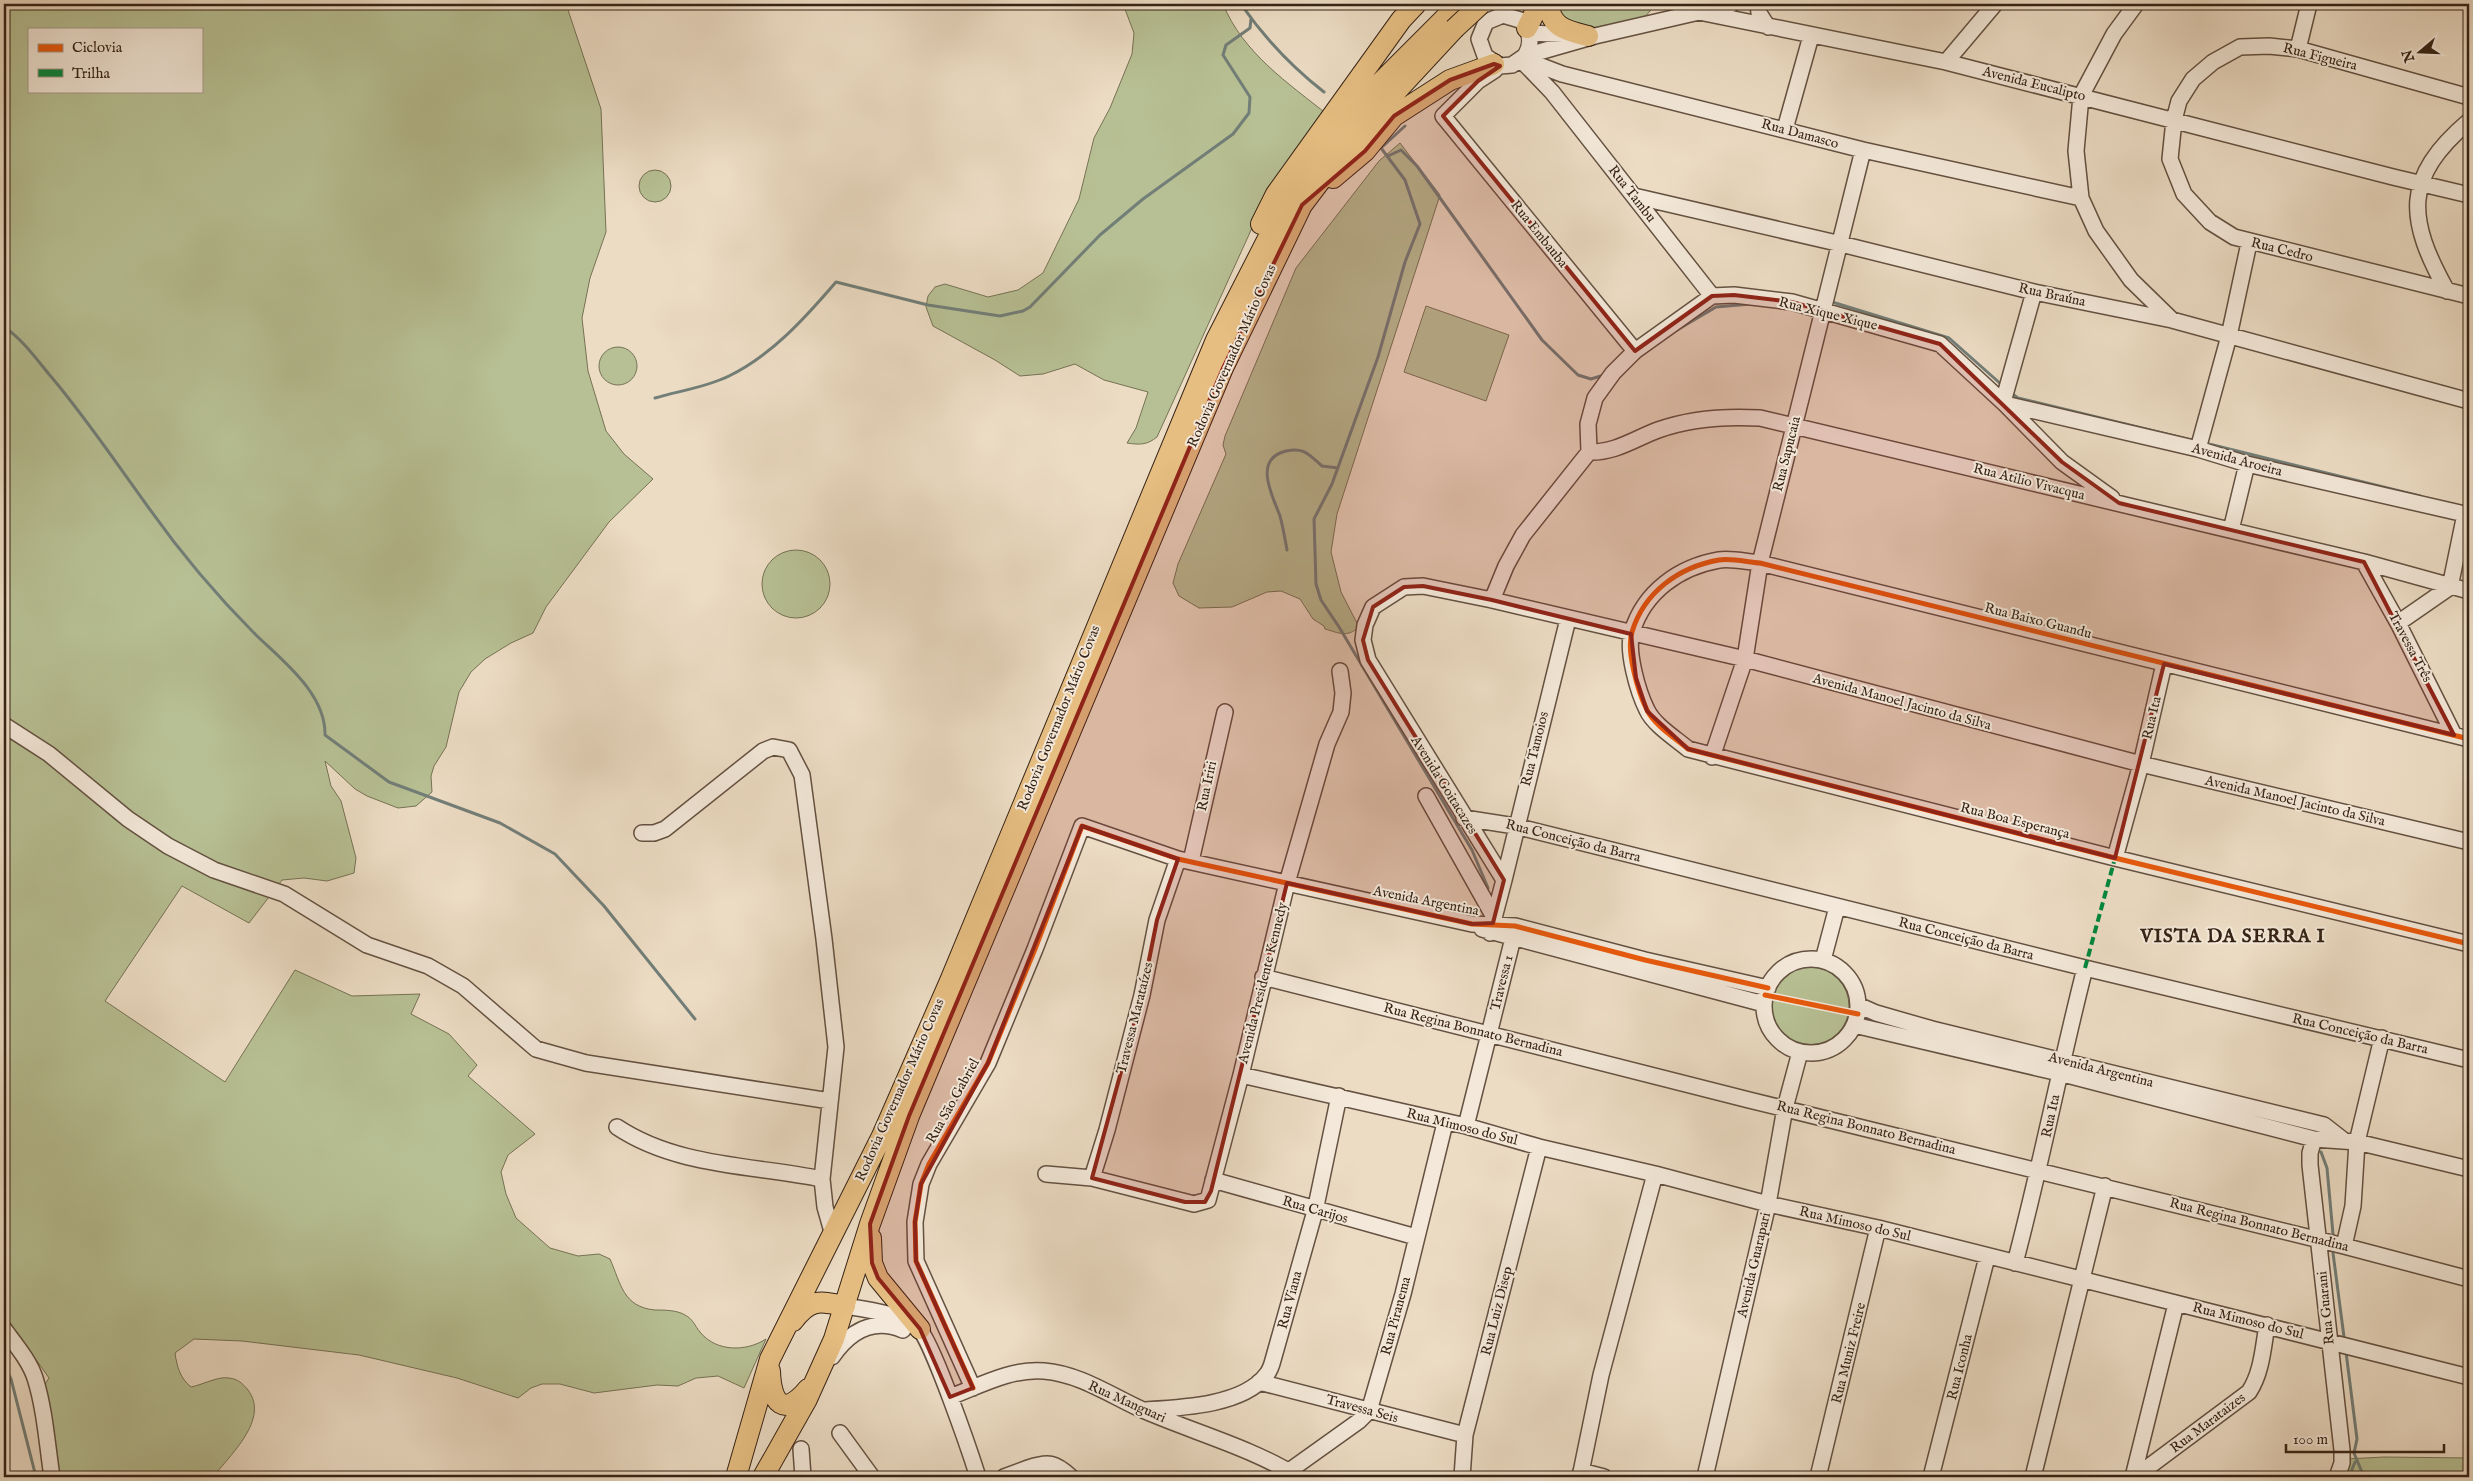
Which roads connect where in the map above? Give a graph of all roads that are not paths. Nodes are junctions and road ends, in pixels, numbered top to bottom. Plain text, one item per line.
1 (1416, 4) edge
2 (1471, 4) edge
3 (1539, 4) edge
4 (1548, 4) edge
5 (1732, 4) edge
6 (1758, 4) edge
7 (1995, 4) edge
8 (2136, 4) edge
9 (2309, 4) edge
10 (1698, 12) junction
11 (1484, 13) edge
12 (1452, 17) edge
13 (1768, 27) junction
14 (1528, 31) junction
15 (1591, 36) junction
16 (1811, 36) junction
17 (1556, 48) junction
18 (2298, 49) junction
19 (1523, 59) junction
20 (1946, 62) junction
21 (1497, 65) junction
22 (1562, 74) junction
23 (1552, 92) junction
24 (2081, 96) junction
25 (1377, 97) junction
26 (2469, 97) edge
27 (2174, 120) junction
28 (2469, 121) edge
29 (1785, 129) junction
30 (1347, 133) junction
31 (1863, 150) junction
32 (2420, 183) junction
33 (2469, 195) edge
34 (1634, 196) junction
35 (2081, 198) junction
36 (1661, 203) junction
37 (1652, 219) junction
38 (2250, 243) junction
39 (1840, 244) junction
40 (2447, 290) junction
41 (2034, 292) junction
42 (1712, 296) junction
43 (2469, 296) edge
44 (1825, 310) junction
45 (2172, 320) junction
46 (2229, 336) junction
47 (1635, 351) junction
48 (2469, 401) edge
49 (2004, 403) junction
50 (1794, 425) junction
51 (2200, 443) junction
52 (1589, 452) junction
53 (2247, 464) junction
54 (2119, 503) junction
55 (2467, 514) edge
56 (2231, 530) junction
57 (2364, 562) junction
58 (1760, 563) junction
59 (2450, 587) junction
60 (2469, 592) edge
61 (1492, 600) junction
62 (1568, 619) junction
63 (2398, 623) junction
64 (1631, 634) junction
65 (1363, 640) joint
66 (1745, 659) junction
67 (2164, 664) junction
68 (1340, 670) dead end
69 (1225, 712) dead end
70 (4, 725) edge
71 (2454, 735) junction
72 (2469, 739) edge
73 (1712, 757) junction
74 (2141, 764) junction
75 (1426, 796) dead end
76 (1464, 818) junction
77 (1082, 826) joint
78 (1515, 826) junction
79 (642, 833) dead end
80 (2469, 842) edge
81 (2115, 858) junction
82 (1184, 860) junction
83 (1504, 880) junction
84 (1287, 883) junction
85 (1837, 907) junction
86 (1492, 924) junction
87 (1514, 932) junction
88 (2469, 944) edge
89 (1823, 960) junction
90 (2085, 968) junction
91 (1263, 977) junction
92 (1768, 988) junction
93 (1764, 1004) junction
94 (1858, 1005) junction
95 (1854, 1025) junction
96 (1489, 1034) junction
97 (2382, 1038) junction
98 (1800, 1052) junction
99 (2469, 1060) edge
100 (2061, 1067) junction
101 (1241, 1075) junction
102 (1339, 1096) junction
103 (830, 1102) junction
104 (1785, 1108) junction
105 (1445, 1123) junction
106 (1466, 1126) junction
107 (617, 1127) dead end
108 (2314, 1139) junction
109 (2342, 1139) junction
110 (2357, 1142) junction
111 (1539, 1147) junction
112 (2469, 1169) edge
113 (2039, 1170) junction
114 (1046, 1174) dead end
115 (1655, 1174) junction
116 (1092, 1178) junction
117 (822, 1179) junction
118 (1213, 1180) junction
119 (2105, 1186) junction
120 (1768, 1204) junction
121 (1315, 1210) junction
122 (870, 1224) junction
123 (1878, 1228) junction
124 (834, 1235) junction
125 (1416, 1237) junction
126 (2320, 1241) junction
127 (2344, 1246) junction
128 (1987, 1257) junction
129 (2015, 1263) junction
130 (2080, 1278) junction
131 (2469, 1279) edge
132 (2176, 1304) junction
133 (846, 1306) junction
134 (2267, 1325) junction
135 (4, 1329) edge
136 (920, 1329) junction
137 (782, 1333) junction
138 (2330, 1342) junction
139 (930, 1350) junction
140 (770, 1359) junction
141 (2469, 1377) edge
142 (815, 1381) junction
143 (1259, 1382) junction
144 (972, 1388) junction
145 (950, 1398) junction
146 (1143, 1410) junction
147 (1369, 1411) junction
148 (840, 1433) dead end
149 (1465, 1435) junction
150 (801, 1449) dead end
151 (1030, 1473) edge
152 (1294, 1474) edge
153 (1581, 1474) edge
154 (52, 1477) edge
155 (736, 1477) edge
156 (763, 1477) edge
157 (803, 1477) edge
158 (872, 1477) edge
159 (978, 1477) edge
160 (1004, 1477) edge
161 (1071, 1477) edge
162 (1462, 1477) edge
163 (1604, 1477) edge
164 (1705, 1477) edge
165 (1818, 1477) edge
166 (1931, 1477) edge
167 (2033, 1477) edge
168 (2134, 1477) edge
169 (2338, 1477) edge

1 - 25 main road
2 - 11 street
3 - 14 main road
4 - 15 main road
5 - 10 street
6 - 13 street
7 - 20 street
8 - 24 street
9 - 18 street
10 - 13 street, Avenida Eucalipto
10 - 15 street, Avenida Eucalipto
11 - 12 main road, Rodovia Governador Mário Covas, bridge
11 - 14 street
11 - 21 street
12 - 25 main road, Rodovia Governador Mário Covas
13 - 16 street, Avenida Eucalipto
14 - 15 street, Avenida Eucalipto
14 - 19 street
15 - 17 street, Avenida Eucalipto
16 - 20 street, Avenida Eucalipto
16 - 29 street
17 - 19 street, Avenida Eucalipto
17 - 22 street
18 - 26 street, Rua Figueira
18 - 27 street, Rua Figueira
19 - 21 street
19 - 22 street, Rua Damasco
19 - 23 street, Rua Tambu
20 - 24 street, Avenida Eucalipto
21 - 25 main road
21 - 47 street, Rua Embauba
22 - 23 street
22 - 29 street, Rua Damasco
23 - 34 street, Rua Tambu
24 - 27 street, Avenida Eucalipto
24 - 35 street
25 - 30 main road, Rodovia Governador Mário Covas
25 - 30 main road
27 - 32 street, Avenida Eucalipto
27 - 38 street, Rua Cedro
28 - 32 street
29 - 31 street, Rua Damasco
30 - 122 main road, Rodovia Governador Mário Covas
30 - 124 main road, Rodovia Governador Mário Covas
31 - 35 street, Rua Damasco
31 - 39 street, Rua Sapucaia
32 - 33 street, Avenida Eucalipto
32 - 40 street
34 - 36 street, Rua Braúna
34 - 37 street, Rua Tambu
35 - 45 street
36 - 37 street
36 - 39 street, Rua Braúna
37 - 42 street, Rua Tambu
38 - 40 street, Rua Cedro
38 - 46 street
39 - 41 street, Rua Braúna
39 - 44 street, Rua Sapucaia
40 - 43 street, Rua Cedro
41 - 45 street, Rua Braúna
41 - 49 street
42 - 44 street, Rua Xique Xique
42 - 47 street
44 - 49 street, Rua Xique Xique
44 - 50 street, Rua Sapucaia
45 - 46 street, Rua Braúna
46 - 48 street, Rua Braúna
46 - 51 street
47 - 52 street
49 - 51 street, Avenida Aroeira
49 - 54 street, Rua Xique Xique
50 - 52 street, Rua Atilio Vivacqua
50 - 54 street, Rua Atilio Vivacqua
50 - 58 street, Rua Sapucaia
51 - 53 street, Avenida Aroeira
52 - 61 street
53 - 55 street, Avenida Aroeira
53 - 56 street
54 - 56 street, Rua Atilio Vivacqua
55 - 59 street
56 - 57 street, Rua Atilio Vivacqua
57 - 59 street, Rua Atilio Vivacqua
57 - 63 street, Travessa Três
58 - 64 street, Rua Baixo Guandu
58 - 66 street, Rua Sapucaia
58 - 67 street, Rua Baixo Guandu
59 - 60 street, Rua Atilio Vivacqua
59 - 63 street
61 - 62 street, Avenida Manoel Jacinto da Silva
61 - 65 street, Avenida Manoel Jacinto da Silva
62 - 64 street, Avenida Manoel Jacinto da Silva
62 - 78 street, Rua Tamoios
63 - 71 street, Travessa Três
64 - 66 street, Avenida Manoel Jacinto da Silva
64 - 73 street, Rua Boa Esperança
65 - 76 street, Avenida Goitacazes
66 - 73 street, Rua Sapucaia
66 - 74 street, Avenida Manoel Jacinto da Silva
67 - 71 street, Rua Baixo Guandu
67 - 74 street, Rua Ita
68 - 84 street, Avenida Presidente Kennedy
69 - 82 street, Rua Iriri
70 - 103 street
71 - 72 street, Rua Baixo Guandu
73 - 81 street, Rua Boa Esperança
74 - 80 street, Avenida Manoel Jacinto da Silva
74 - 81 street, Rua Ita
75 - 86 street
76 - 78 street, Rua Conceição da Barra
76 - 83 street, Avenida Goitacazes
77 - 82 street, Avenida Argentina
77 - 144 street, Rua São Gabriel
78 - 83 street, Rua Tamoios
78 - 85 street, Rua Conceição da Barra
79 - 103 street
81 - 88 street, Rua Boa Esperança
82 - 84 street, Avenida Argentina
82 - 116 street, Travessa Marataízes
83 - 86 street
84 - 86 street, Avenida Argentina
84 - 91 street, Avenida Presidente Kennedy
85 - 89 street
85 - 90 street, Rua Conceição da Barra
86 - 87 street, Avenida Argentina
87 - 92 street, Avenida Argentina
87 - 93 street, Avenida Argentina
87 - 96 street, Travessa 1
89 - 92 street
89 - 94 street
90 - 97 street, Rua Conceição da Barra
90 - 100 street, Rua Ita
91 - 96 street, Rua Regina Bonnato Bernadina
91 - 101 street, Avenida Presidente Kennedy
92 - 93 street
93 - 98 street
94 - 95 street
94 - 100 street, Avenida Argentina
95 - 98 street
95 - 100 street, Avenida Argentina
96 - 104 street, Rua Regina Bonnato Bernadina
96 - 106 street, Travessa 1
97 - 99 street, Rua Conceição da Barra
97 - 110 street
98 - 104 street, Avenida Guarapari
100 - 108 street, Avenida Argentina
100 - 109 street, Avenida Argentina
100 - 113 street, Rua Ita
101 - 102 street, Rua Mimoso do Sul
101 - 118 street, Avenida Presidente Kennedy
102 - 105 street, Rua Mimoso do Sul
102 - 121 street, Rua Viana
103 - 117 street
104 - 113 street, Rua Regina Bonnato Bernadina
104 - 120 street, Avenida Guarapari
105 - 106 street, Rua Mimoso do Sul
105 - 125 street, Rua Piranema
106 - 111 street, Rua Mimoso do Sul
107 - 117 street
108 - 109 street, Avenida Argentina
108 - 126 street, Rua Guarani
109 - 110 street, Avenida Argentina
110 - 112 street, Avenida Argentina
110 - 127 street
111 - 115 street, Rua Mimoso do Sul
111 - 149 street, Rua Luiz Disep
113 - 119 street, Rua Regina Bonnato Bernadina
113 - 129 street, Rua Ita
114 - 116 street
115 - 120 street, Rua Mimoso do Sul
115 - 153 street
116 - 118 street, Avenida Presidente Kennedy
117 - 124 street
118 - 121 street, Rua Carijos
119 - 126 street, Rua Regina Bonnato Bernadina
119 - 130 street
120 - 123 street, Rua Mimoso do Sul
120 - 164 street, Avenida Guarapari
121 - 125 street, Rua Carijos
121 - 143 street, Rua Viana
122 - 133 main road, Rodovia Governador Mário Covas
122 - 136 main road
123 - 128 street, Rua Mimoso do Sul
123 - 165 street, Rua Muniz Freire
124 - 137 main road, Rodovia Governador Mário Covas
125 - 147 street, Rua Piranema
126 - 127 street, Rua Regina Bonnato Bernadina
126 - 138 street, Rua Guarani
127 - 131 street, Rua Regina Bonnato Bernadina
128 - 129 street, Rua Mimoso do Sul
128 - 166 street, Rua Iconha
129 - 130 street, Rua Mimoso do Sul
130 - 132 street, Rua Mimoso do Sul
130 - 167 street
132 - 134 street, Rua Mimoso do Sul
132 - 168 street
133 - 136 street
133 - 137 main road
133 - 142 main road, Rodovia Governador Mário Covas
134 - 138 street, Rua Mimoso do Sul
134 - 168 street, Rua Marataizes
135 - 154 street
136 - 139 street
137 - 140 main road, Rodovia Governador Mário Covas
138 - 141 street, Rua Mimoso do Sul
138 - 169 street, Rua Guarani
139 - 142 street
139 - 145 street
140 - 142 main road
140 - 155 main road, Rodovia Governador Mário Covas
142 - 156 main road, Rodovia Governador Mário Covas
143 - 146 street, Rua Viana
143 - 147 street, Travessa Seis
144 - 145 street, Rua Manguari
144 - 146 street, Rua Manguari
145 - 159 street
146 - 152 street, Rua Manguari
147 - 149 street, Travessa Seis
147 - 152 street
148 - 158 street
149 - 162 street, Rua Luiz Disep
150 - 157 street
151 - 160 street
151 - 161 street
153 - 163 street

